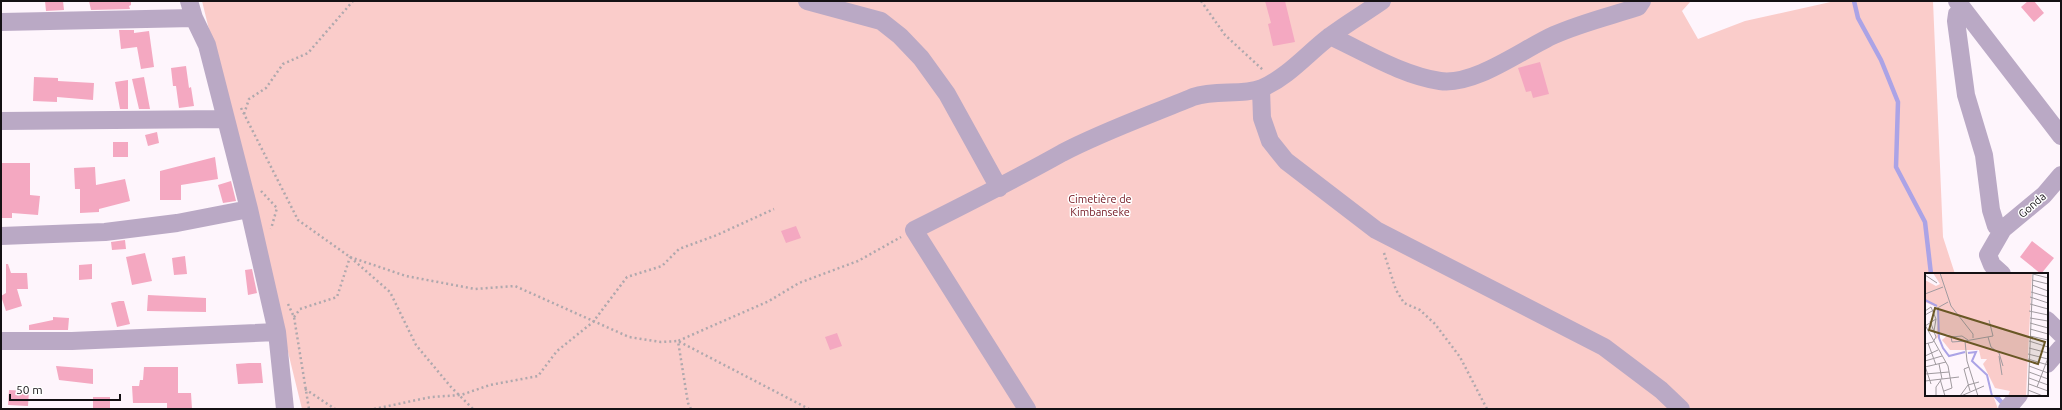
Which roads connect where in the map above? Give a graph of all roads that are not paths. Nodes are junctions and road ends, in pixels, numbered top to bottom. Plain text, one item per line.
1 (189, 1) edge
2 (807, 1) edge
3 (1382, 1) edge
4 (1642, 2) edge
5 (1960, 5) edge
6 (194, 18) junction
7 (1, 22) edge
8 (1330, 36) junction
9 (1261, 88) junction
10 (226, 119) junction
11 (1, 122) edge
12 (2061, 136) edge
13 (2061, 175) edge
14 (999, 188) junction
15 (249, 209) junction
16 (2001, 229) junction
17 (1, 236) edge
18 (2001, 273) edge
19 (2048, 321) edge
20 (277, 332) junction
21 (2061, 334) edge
22 (1, 341) edge
23 (2061, 348) edge
24 (2048, 363) edge
25 (2018, 396) edge
26 (285, 409) edge
27 (1027, 409) edge
28 (1681, 409) edge
29 (2006, 409) edge

1 - 6 street
2 - 14 street
3 - 8 street
4 - 8 street
5 - 12 street
5 - 16 street
6 - 7 street
6 - 10 street
8 - 9 street
9 - 14 street
9 - 28 street
10 - 11 street
10 - 15 street
13 - 16 street, Gonda
14 - 27 street
15 - 17 street
15 - 20 street
16 - 18 street
19 - 21 street
20 - 22 street
20 - 26 street
23 - 24 street
25 - 29 street

